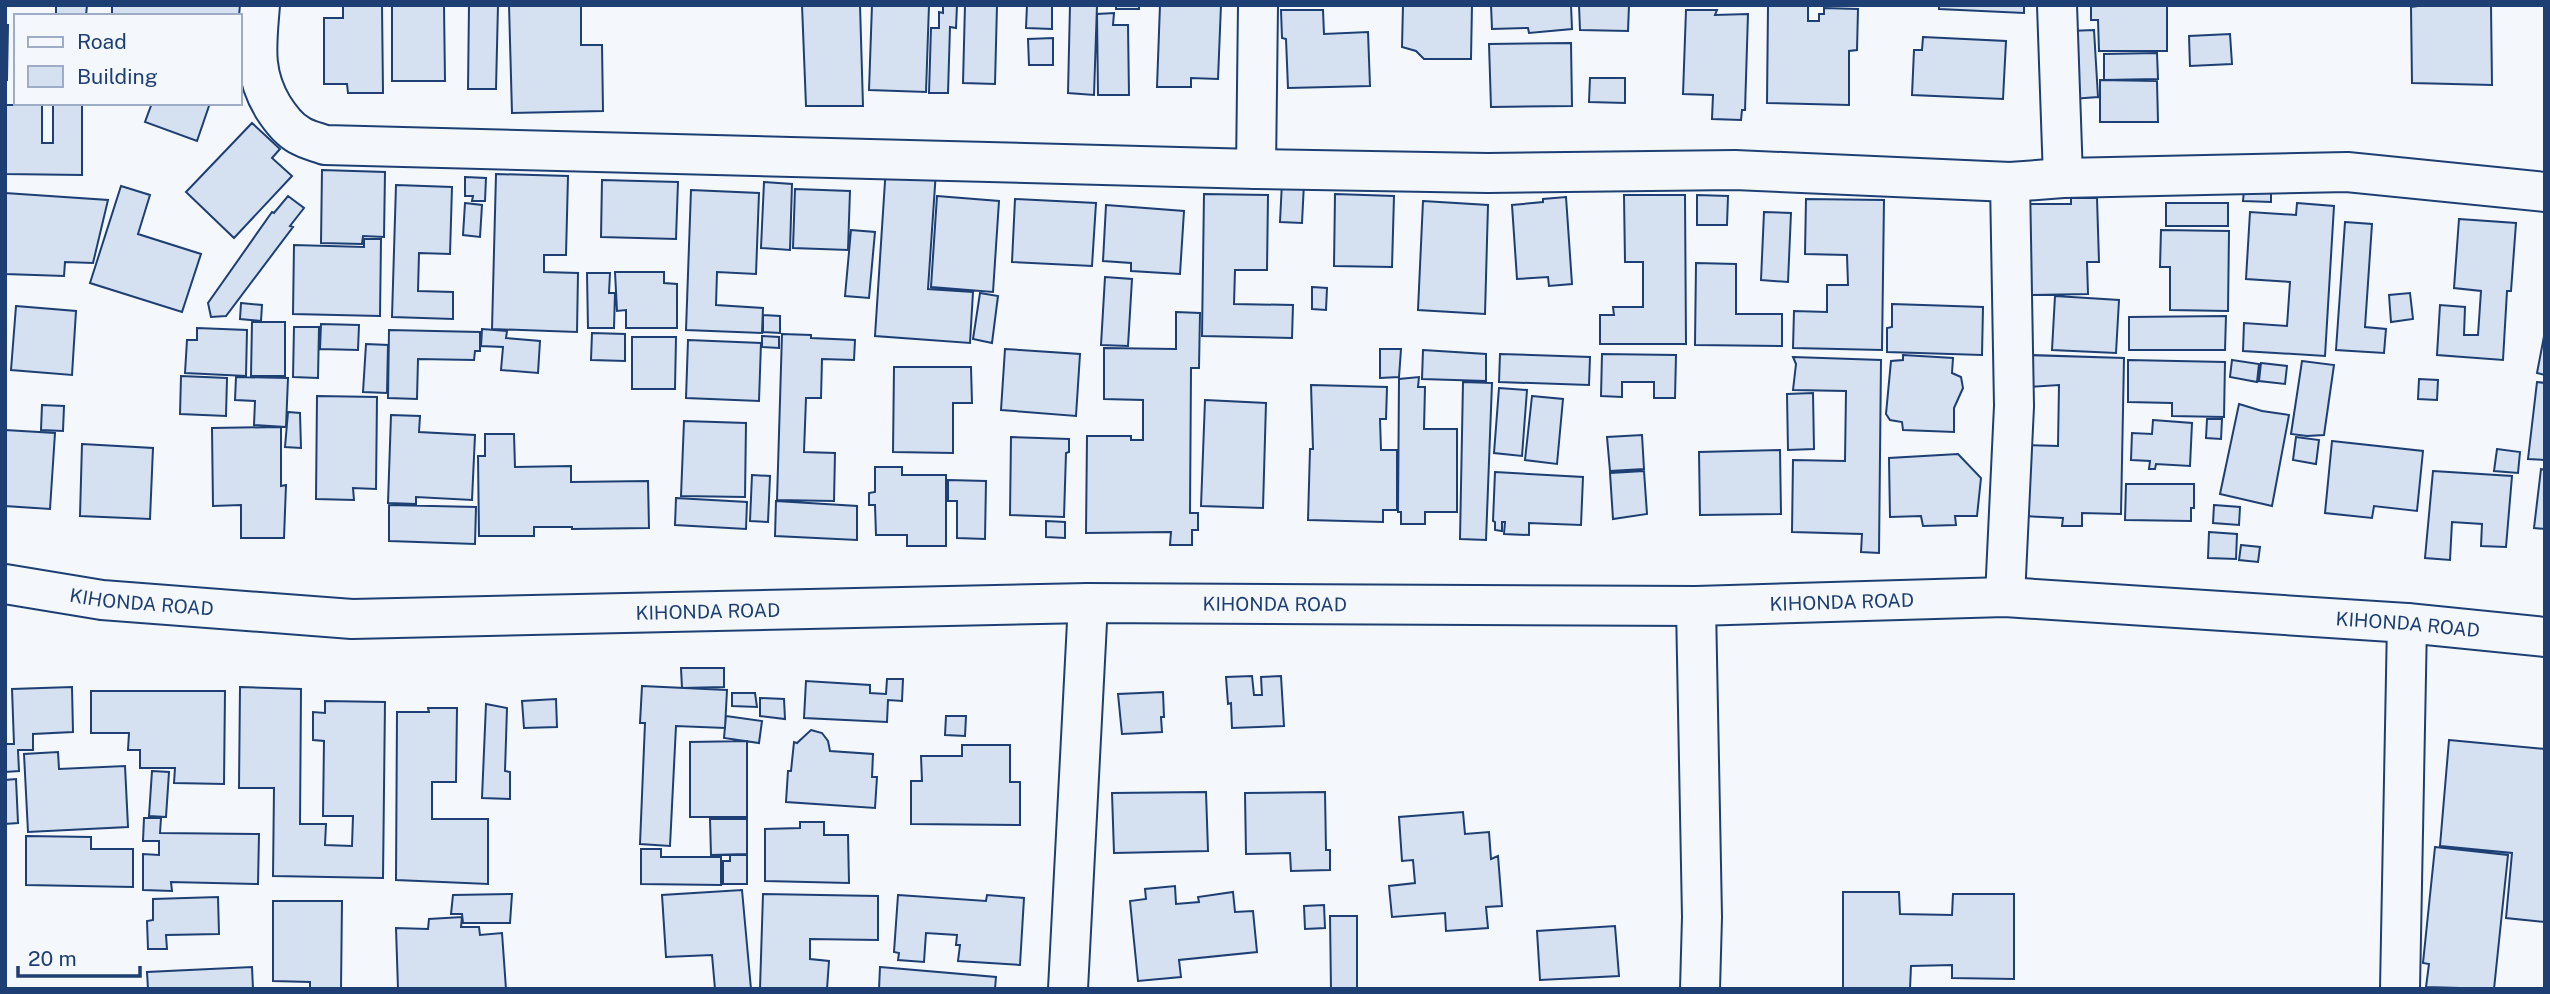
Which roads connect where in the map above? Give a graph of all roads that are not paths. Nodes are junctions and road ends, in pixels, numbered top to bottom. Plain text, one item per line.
1 (260, 5) edge
2 (1258, 5) edge
3 (2057, 5) edge
4 (1255, 169) junction
5 (2063, 178) junction
6 (2010, 182) junction
7 (2545, 192) edge
8 (5, 584) edge
9 (2005, 597) junction
10 (1088, 603) junction
11 (1696, 606) junction
12 (2407, 623) junction
13 (2545, 637) edge
14 (1068, 989) edge
15 (1700, 989) edge
16 (2400, 989) edge

1 - 4 street
2 - 4 street
3 - 5 street
4 - 6 street
5 - 6 street
5 - 7 street
6 - 9 street
8 - 10 street, KIHONDA ROAD
9 - 11 street, KIHONDA ROAD
9 - 12 street, KIHONDA ROAD
10 - 11 street, KIHONDA ROAD
10 - 14 street
11 - 15 street
12 - 13 street, KIHONDA ROAD
12 - 16 street

